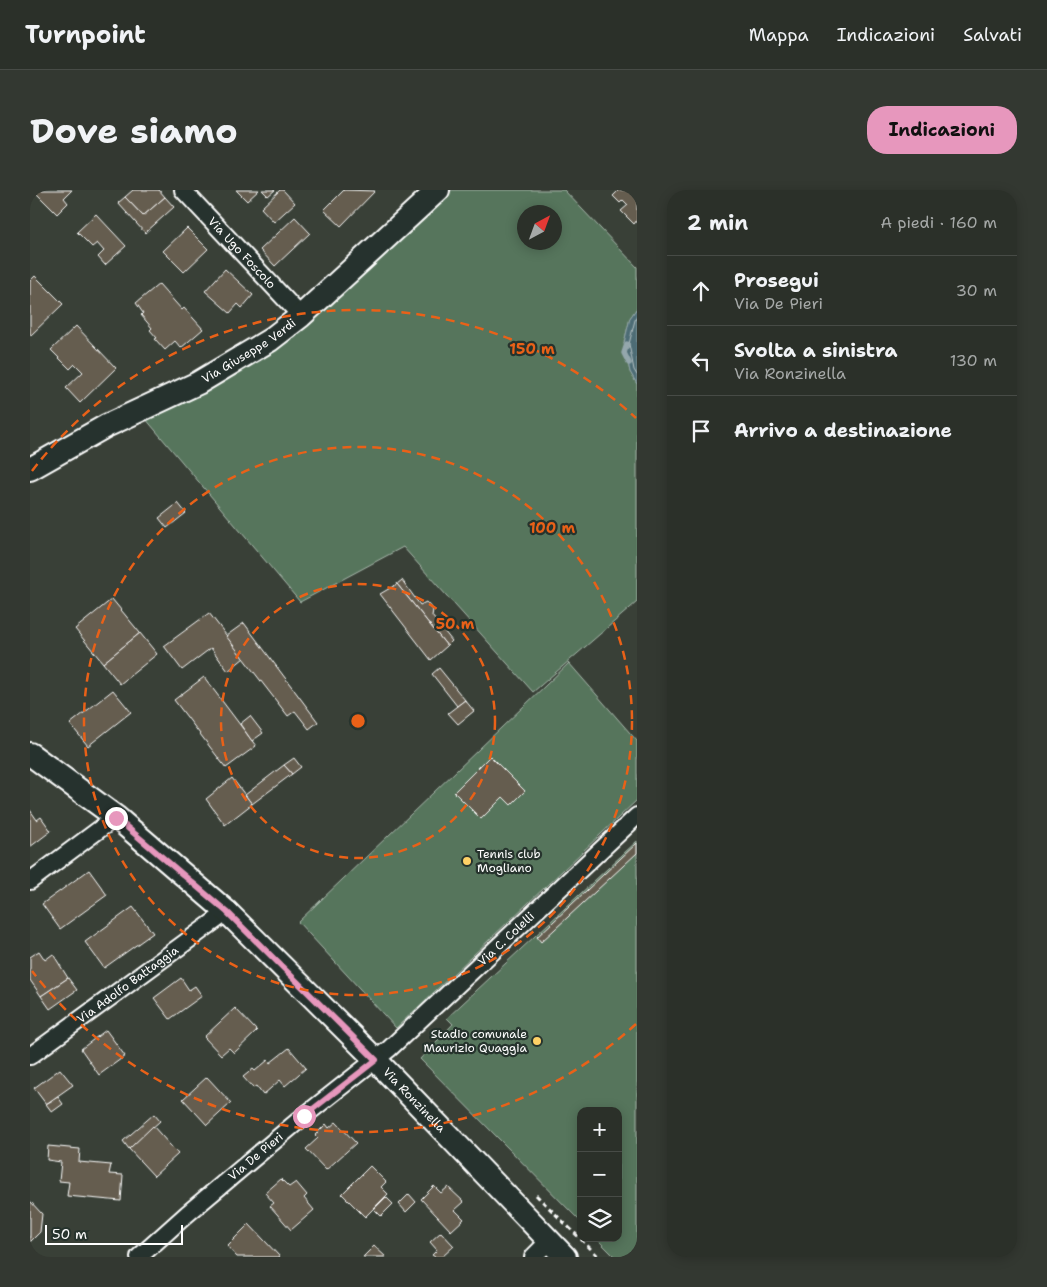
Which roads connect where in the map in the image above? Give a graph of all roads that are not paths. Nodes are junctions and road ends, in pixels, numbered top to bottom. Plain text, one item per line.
1 (183, 190) edge
2 (427, 194) edge
3 (301, 316) junction
4 (30, 469) edge
5 (30, 754) edge
6 (637, 816) edge
7 (116, 818) junction
8 (30, 882) edge
9 (227, 912) junction
10 (30, 1056) edge
11 (376, 1060) junction
12 (557, 1249) edge
13 (140, 1257) edge
14 (533, 1257) edge

1 - 3 street, Via Ugo Foscolo
2 - 3 street, Via Giuseppe Verdi
3 - 4 street, Via Giuseppe Verdi
5 - 7 street, Via Ronzinella
6 - 11 street, Via C. Colelli
7 - 8 street
7 - 9 street, Via Ronzinella
9 - 10 street, Via Adolfo Battaggia
9 - 11 street, Via Ronzinella
11 - 12 street, Via Ronzinella
11 - 13 street, Via De Pieri
12 - 14 street

